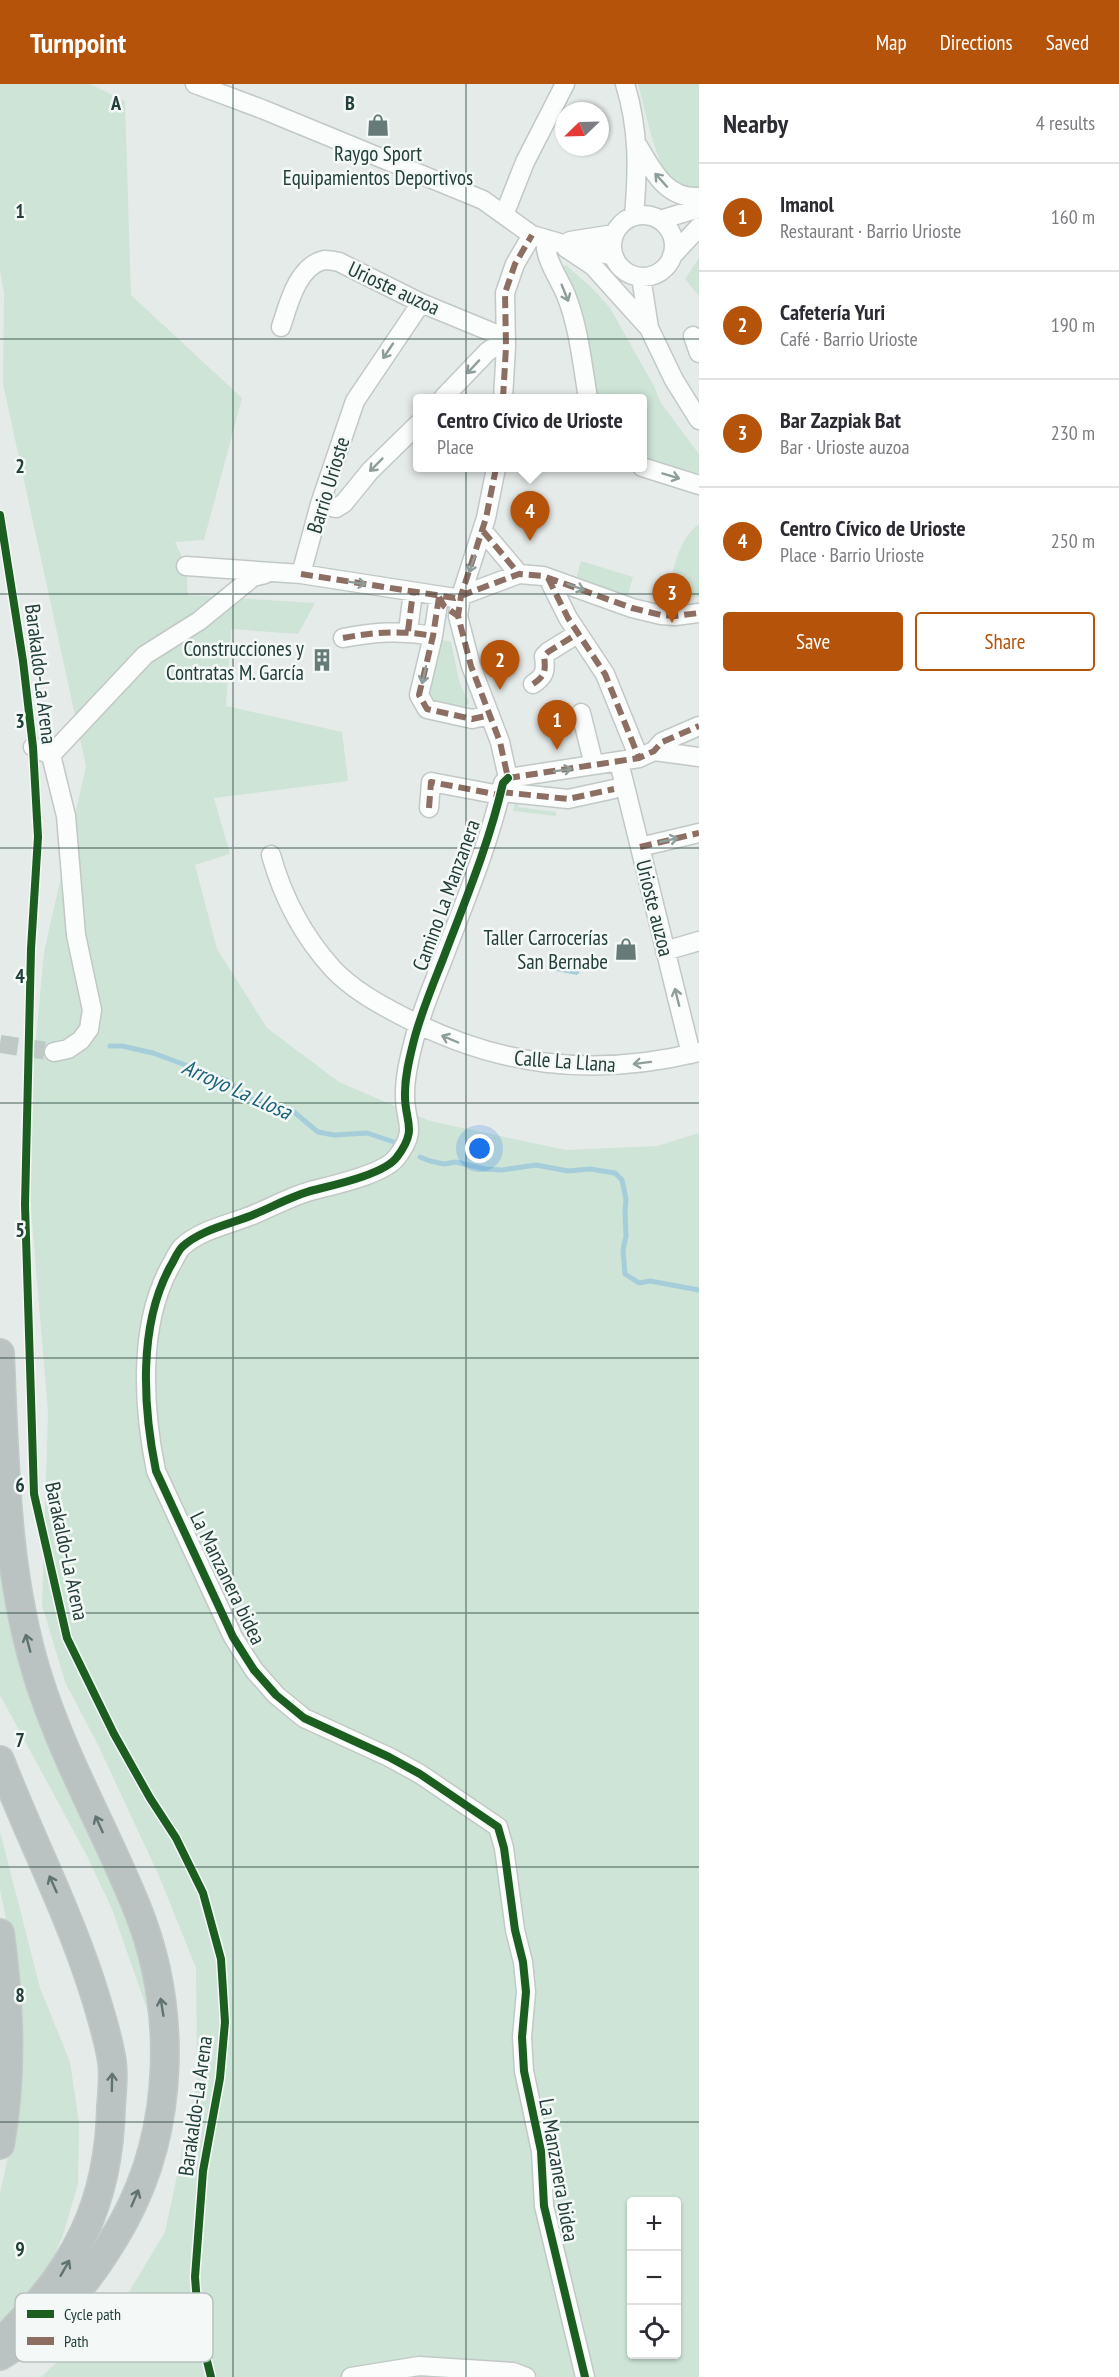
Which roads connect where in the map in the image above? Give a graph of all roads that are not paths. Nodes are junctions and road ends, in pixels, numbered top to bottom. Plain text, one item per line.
1 (195, 84) edge
2 (565, 84) edge
3 (625, 84) edge
4 (638, 144) junction
5 (699, 196) edge
6 (699, 208) edge
7 (504, 215) junction
8 (634, 216) junction
9 (660, 220) junction
10 (699, 227) edge
11 (614, 234) junction
12 (546, 239) junction
13 (613, 256) junction
14 (672, 256) junction
15 (641, 277) junction
16 (421, 303) junction
17 (281, 327) dead end
18 (649, 328) junction
19 (506, 338) junction
20 (448, 394) edge
21 (503, 394) edge
22 (587, 394) edge
23 (699, 420) edge
24 (413, 428) edge
25 (647, 468) edge
26 (496, 472) edge
27 (699, 485) edge
28 (320, 504) junction
29 (483, 531) junction
30 (186, 566) dead end
31 (268, 573) junction
32 (301, 574) junction
33 (519, 574) junction
34 (548, 578) junction
35 (413, 592) junction
36 (461, 596) junction
37 (439, 597) junction
38 (699, 613) edge
39 (458, 616) junction
40 (408, 632) junction
41 (578, 634) junction
42 (433, 636) junction
43 (343, 638) dead end
44 (533, 684) dead end
45 (581, 713) dead end
46 (490, 715) junction
47 (699, 726) edge
48 (33, 747) dead end
49 (647, 754) junction
50 (51, 755) junction
51 (699, 757) edge
52 (619, 762) junction
53 (594, 765) junction
54 (503, 789) junction
55 (614, 789) dead end
56 (429, 808) dead end
57 (699, 833) edge
58 (640, 847) junction
59 (271, 855) dead end
60 (699, 941) edge
61 (665, 951) junction
62 (417, 1025) junction
63 (54, 1052) tunnel mouth
64 (695, 1053) edge
65 (0, 1353) edge
66 (0, 1760) edge
67 (0, 1933) edge
68 (0, 2145) edge
69 (47, 2293) edge
70 (76, 2293) edge
71 (15, 2329) edge
72 (0, 2344) edge
73 (15, 2345) edge
74 (0, 2356) edge
75 (351, 2377) edge
76 (526, 2377) edge
77 (585, 2377) edge

1 - 7 street
2 - 7 street
3 - 4 street
5 -> 4 street
4 - 8 street
6 - 9 street
7 - 12 street
8 - 9 street
8 - 11 street
9 - 14 street
10 - 14 street
11 - 12 street
11 - 13 street
12 - 13 street
12 - 18 street
12 - 19 street
12 -> 22 street
13 - 15 street
14 - 15 street
15 - 18 street
16 - 17 street, Urioste auzoa
16 - 19 street, Urioste auzoa
16 -> 28 street, Barrio Urioste
18 - 23 street
19 -> 20 street
19 - 21 street
24 -> 28 street
25 -> 27 street
26 - 29 street
28 - 32 street, Barrio Urioste
29 - 33 street
29 -> 36 street
30 - 31 street
31 - 32 street
31 - 50 street
32 -> 35 street
33 - 34 street
33 - 36 street
34 -> 38 street
34 - 41 street
35 - 37 street
35 - 40 street
36 - 37 street
36 - 39 street
37 - 39 street
37 - 42 street
39 - 46 street
40 - 42 street
40 - 43 street
41 - 44 street
41 - 49 street
42 -> 46 street
45 - 53 street
46 - 54 street
47 - 49 street
48 - 50 street
49 - 51 street
49 - 52 street
50 - 63 street
52 - 53 street
52 - 58 street, Urioste auzoa
54 -> 53 street
54 - 55 street
54 - 56 street
54 - 62 street, Camino La Manzanera
58 -> 57 street
58 - 61 street, Urioste auzoa
59 - 62 street, Calle La Llana
60 - 61 street
64 -> 61 street, Urioste auzoa
64 -> 62 street, Calle La Llana
62 - 77 street, La Manzanera bidea
70 -> 65 highway
69 -> 66 highway
67 - 68 highway
72 -> 71 highway
74 -> 73 highway
75 - 76 street

